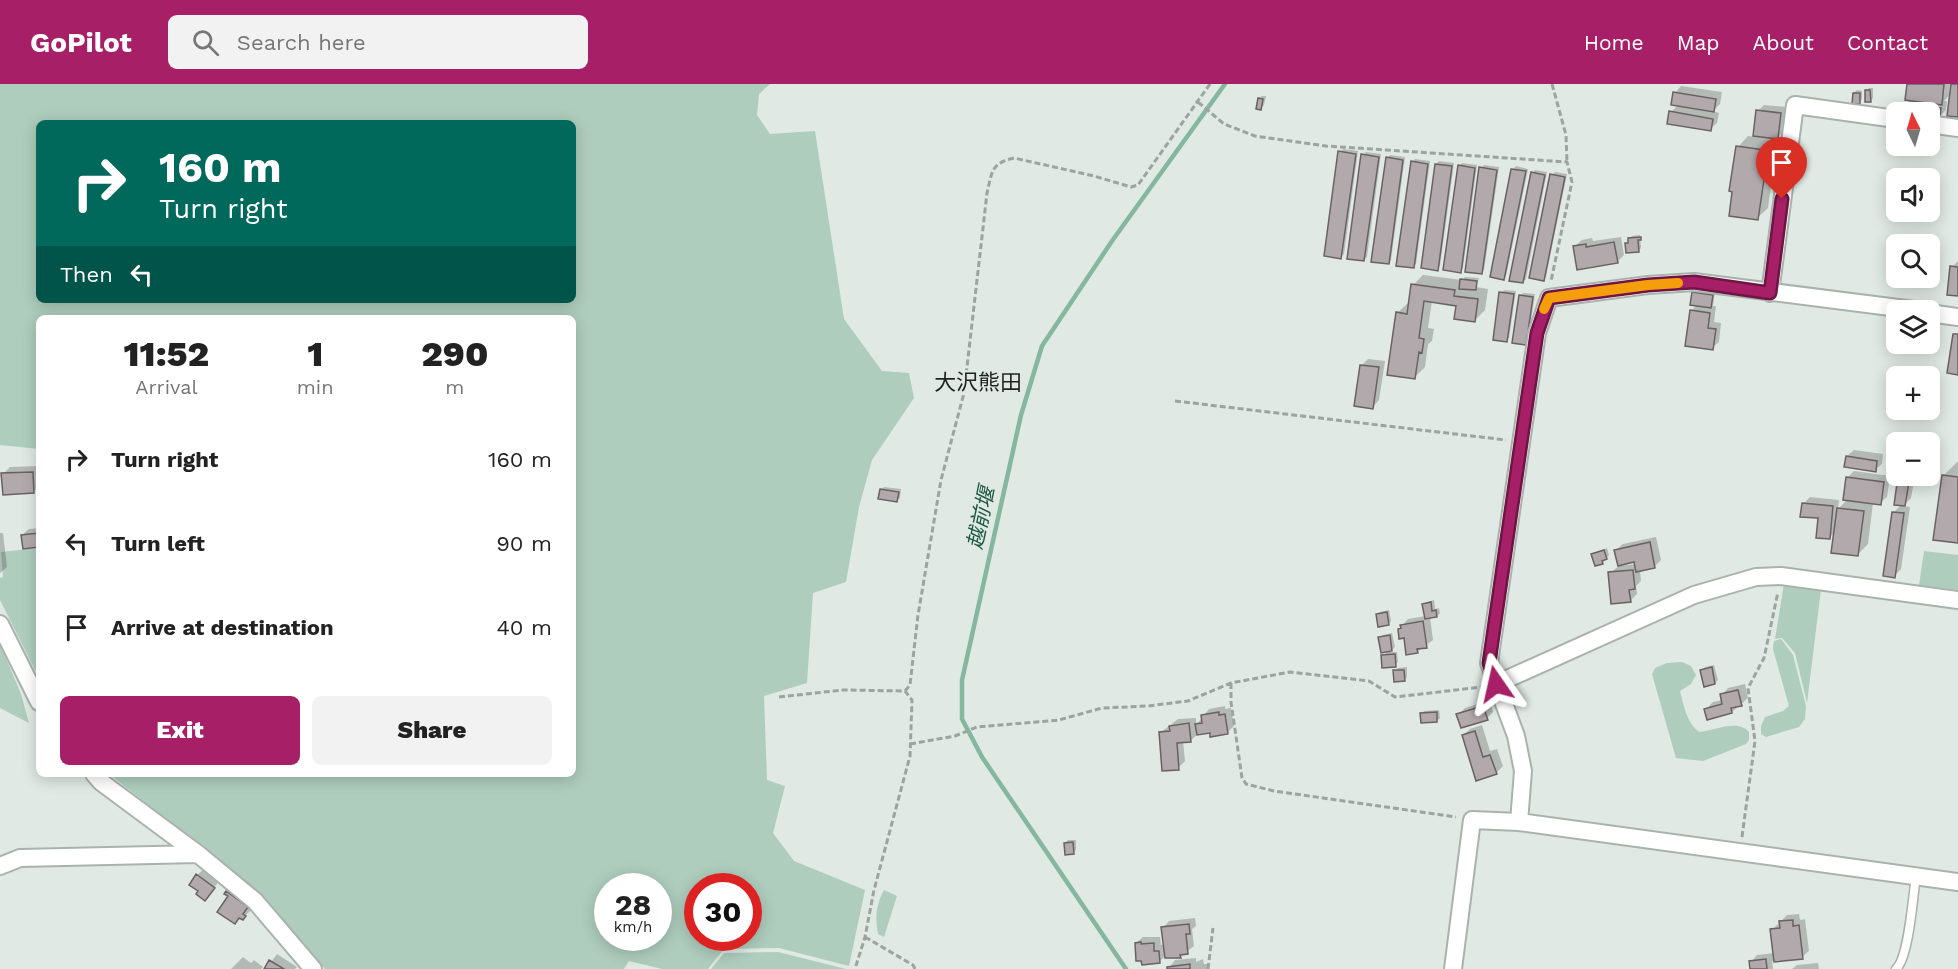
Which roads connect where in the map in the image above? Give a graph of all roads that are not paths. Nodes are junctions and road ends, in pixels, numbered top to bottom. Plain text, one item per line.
1 (1886, 117) edge
2 (1940, 126) edge
3 (1958, 128) edge
4 (1770, 293) junction
5 (1886, 307) edge
6 (1940, 315) edge
7 (1958, 317) edge
8 (1958, 600) edge
9 (0, 624) edge
10 (1496, 684) junction
11 (36, 696) edge
12 (96, 777) edge
13 (1519, 822) junction
14 (198, 854) junction
15 (0, 866) edge
16 (1916, 876) junction
17 (1958, 882) edge
18 (313, 969) edge
19 (1453, 969) edge
20 (1896, 969) edge

1 - 4 street
2 - 3 street
4 - 5 street
4 - 10 street
6 - 7 street
8 - 10 street
9 - 11 street
10 - 13 street
12 - 14 street
13 - 16 street
13 - 19 street
14 - 15 street
14 - 18 street
16 - 17 street
16 - 20 lane

